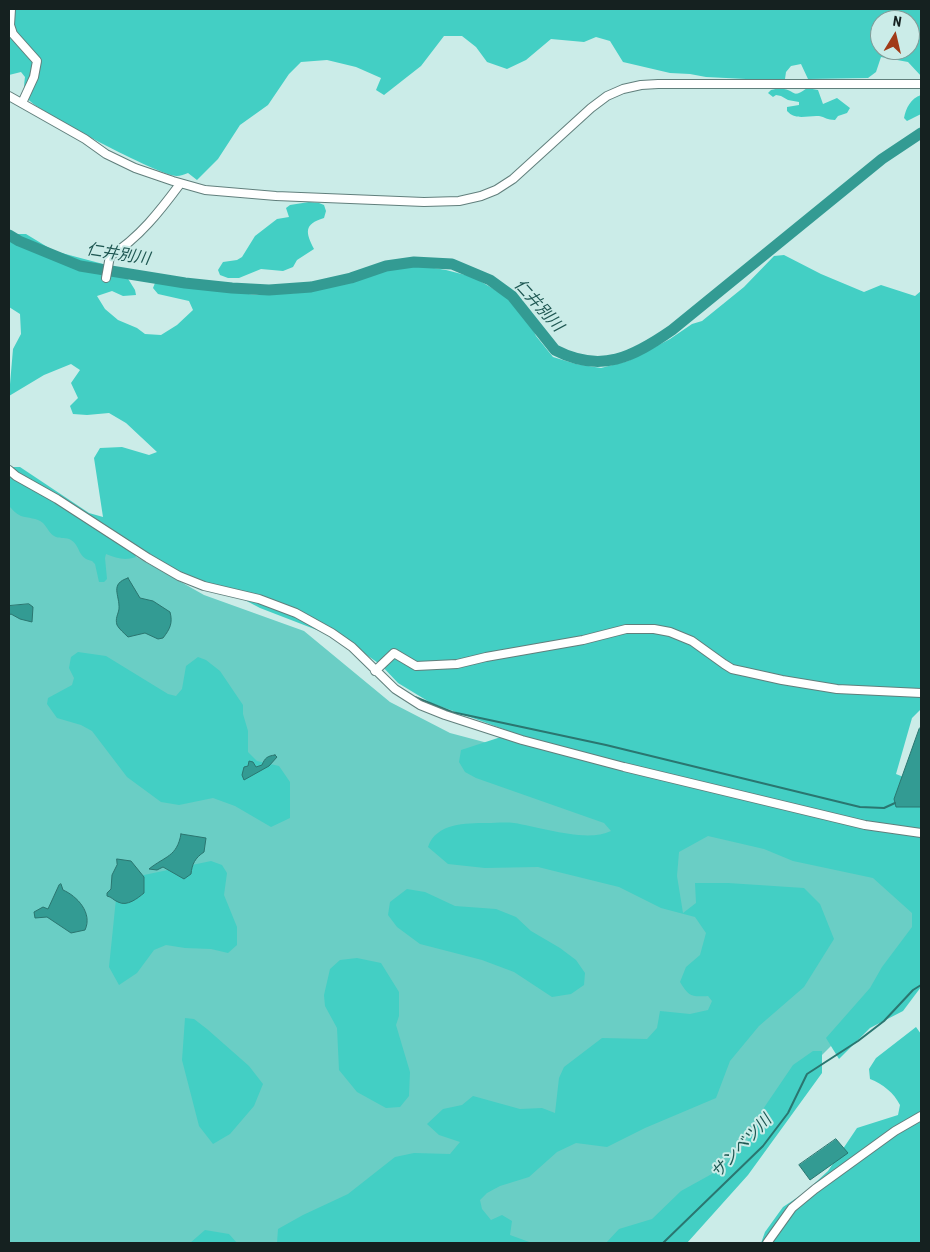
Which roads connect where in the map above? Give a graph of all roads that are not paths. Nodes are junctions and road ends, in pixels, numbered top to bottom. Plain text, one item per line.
1 (12, 9) edge
2 (921, 84) edge
3 (9, 96) edge
4 (22, 103) junction
5 (180, 184) junction
6 (106, 278) dead end
7 (9, 470) edge
8 (375, 671) junction
9 (921, 693) edge
10 (921, 832) edge
11 (921, 1116) edge
12 (767, 1243) edge

1 - 4 street
2 - 5 street
3 - 4 street
4 - 5 street
5 - 6 street
7 - 8 street
8 - 9 street
8 - 10 street
11 - 12 street

